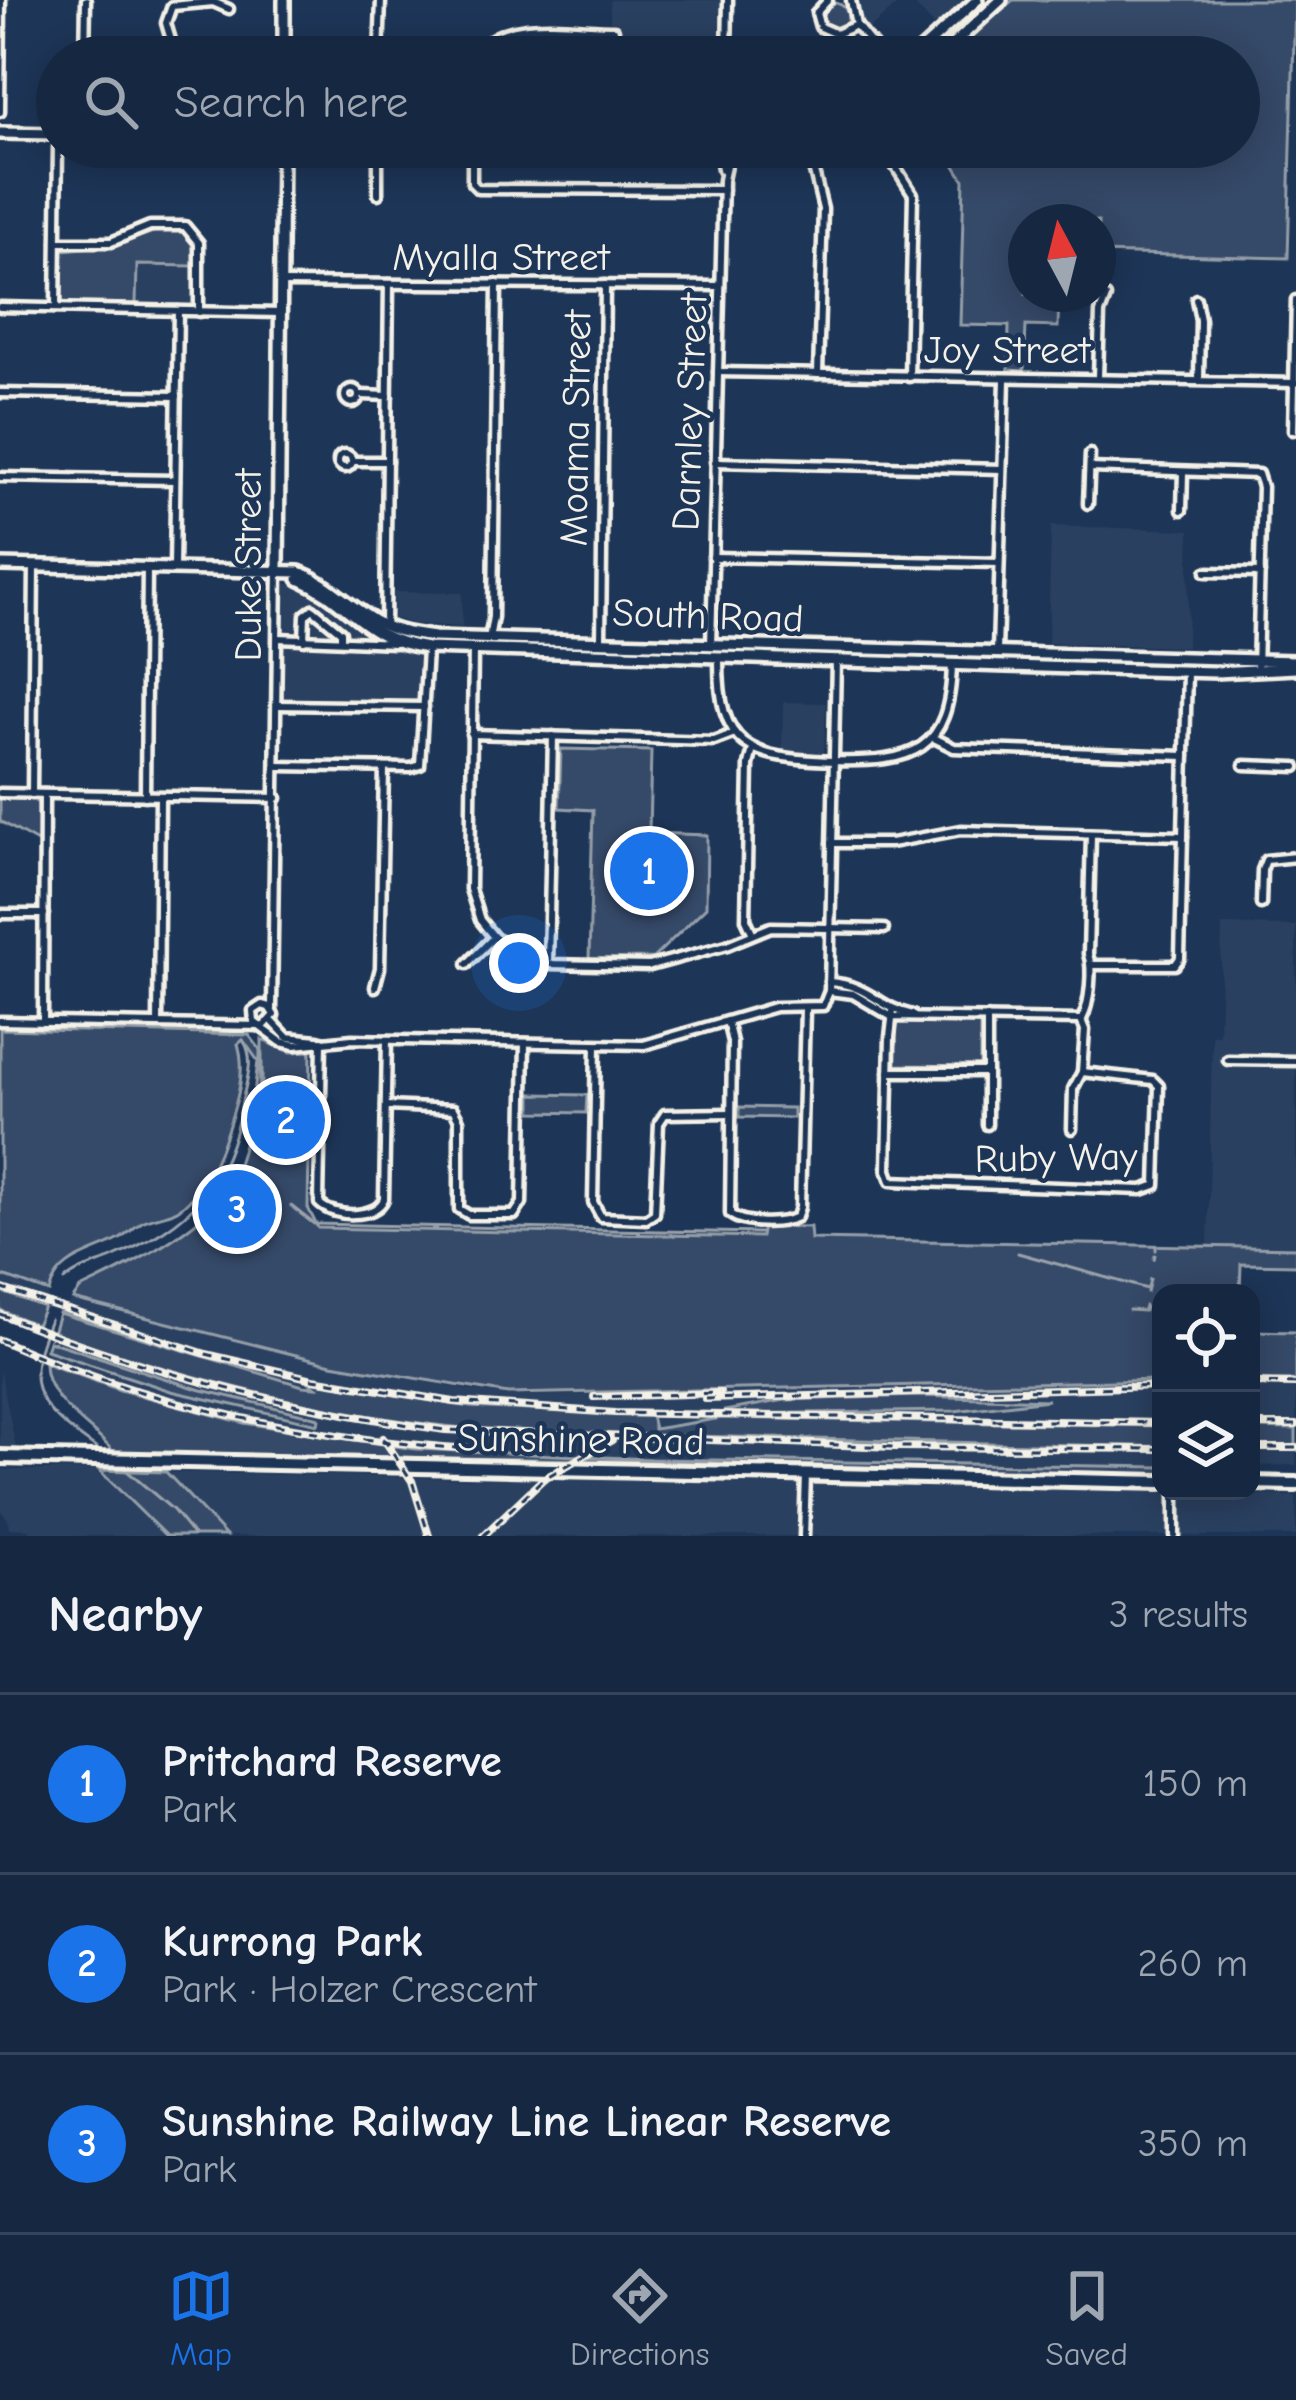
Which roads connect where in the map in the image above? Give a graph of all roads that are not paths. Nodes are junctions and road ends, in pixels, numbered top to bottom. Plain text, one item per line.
1 (1, 0) edge
2 (86, 0) edge
3 (284, 0) edge
4 (381, 0) edge
5 (728, 0) edge
6 (828, 0) edge
7 (850, 0) edge
8 (977, 0) edge
9 (1001, 0) edge
10 (229, 8) dead end
11 (856, 25) junction
12 (614, 30) dead end
13 (85, 36) edge
14 (170, 36) edge
15 (284, 36) edge
16 (380, 36) edge
17 (494, 36) edge
18 (727, 36) edge
19 (865, 36) edge
20 (937, 36) edge
21 (962, 36) edge
22 (0, 112) edge
23 (0, 133) edge
24 (36, 134) edge
25 (58, 168) edge
26 (283, 168) edge
27 (378, 168) edge
28 (472, 168) edge
29 (721, 168) edge
30 (726, 168) edge
31 (813, 168) edge
32 (898, 168) edge
33 (723, 180) junction
34 (723, 190) junction
35 (377, 194) dead end
36 (57, 242) junction
37 (281, 283) junction
38 (389, 284) junction
39 (497, 284) junction
40 (605, 285) junction
41 (720, 286) junction
42 (1196, 299) dead end
43 (1296, 300) edge
44 (0, 307) edge
45 (56, 308) junction
46 (178, 311) junction
47 (199, 312) junction
48 (1101, 312) edge
49 (281, 314) junction
50 (718, 372) junction
51 (818, 374) junction
52 (909, 377) junction
53 (1098, 377) junction
54 (1005, 380) junction
55 (1199, 380) junction
56 (1295, 383) edge
57 (0, 393) edge
58 (360, 395) dead end
59 (177, 396) junction
60 (388, 396) junction
61 (1293, 430) dead end
62 (1090, 454) dead end
63 (352, 461) dead end
64 (387, 461) junction
65 (715, 462) junction
66 (1090, 468) junction
67 (1002, 469) junction
68 (1183, 470) junction
69 (0, 477) edge
70 (175, 480) junction
71 (1088, 504) dead end
72 (1182, 510) dead end
73 (713, 556) junction
74 (999, 563) junction
75 (0, 565) edge
76 (34, 566) junction
77 (147, 567) junction
78 (174, 568) junction
79 (278, 570) junction
80 (1206, 572) dead end
81 (1260, 573) junction
82 (385, 626) junction
83 (278, 638) junction
84 (304, 640) junction
85 (341, 640) junction
86 (495, 640) junction
87 (398, 643) junction
88 (601, 643) junction
89 (473, 644) junction
90 (711, 646) junction
91 (428, 648) junction
92 (835, 655) junction
93 (718, 657) junction
94 (997, 660) junction
95 (952, 664) junction
96 (1296, 664) edge
97 (1187, 665) junction
98 (1257, 665) junction
99 (278, 705) junction
100 (424, 706) junction
101 (735, 733) junction
102 (471, 734) junction
103 (553, 736) junction
104 (934, 737) junction
105 (753, 749) junction
106 (1186, 756) junction
107 (833, 761) junction
108 (1244, 765) dead end
109 (277, 766) junction
110 (1296, 767) edge
111 (385, 768) junction
112 (0, 794) edge
113 (32, 794) junction
114 (44, 794) junction
115 (145, 796) junction
116 (160, 797) junction
117 (277, 799) junction
118 (1091, 834) junction
119 (1183, 836) junction
120 (832, 843) junction
121 (1296, 857) edge
122 (1261, 904) dead end
123 (0, 914) edge
124 (44, 914) junction
125 (830, 928) junction
126 (884, 929) dead end
127 (752, 932) junction
128 (494, 937) junction
129 (466, 964) dead end
130 (548, 964) junction
131 (1092, 964) junction
132 (274, 984) junction
133 (375, 986) dead end
134 (829, 987) junction
135 (262, 1005) junction
136 (272, 1009) junction
137 (805, 1009) junction
138 (892, 1014) junction
139 (253, 1015) junction
140 (986, 1017) junction
141 (1081, 1020) junction
142 (0, 1021) edge
143 (43, 1022) junction
144 (727, 1022) junction
145 (158, 1023) junction
146 (266, 1024) junction
147 (233, 1025) junction
148 (387, 1040) junction
149 (322, 1041) junction
150 (525, 1043) junction
151 (596, 1045) junction
152 (1228, 1060) dead end
153 (1296, 1061) edge
154 (889, 1072) junction
155 (987, 1072) junction
156 (1082, 1072) junction
157 (386, 1106) junction
158 (730, 1113) junction
159 (987, 1125) dead end
160 (1072, 1129) dead end
161 (0, 1457) edge
162 (806, 1475) junction
163 (1152, 1482) edge
164 (1260, 1483) edge
165 (1296, 1484) edge
166 (1175, 1500) edge
167 (804, 1536) edge
168 (1174, 1536) edge

1 - 22 street
2 - 13 street
3 - 15 street
4 - 16 street
5 - 18 street
6 - 11 street
7 - 11 street
8 - 20 street
9 - 21 street
10 - 14 street
11 - 19 street
12 - 17 street
23 - 24 street
25 - 36 street
26 - 37 street, Duke Street
27 - 35 street
28 - 34 street
29 - 33 street, Darnley Street
30 - 33 street, Darnley Street
31 - 51 street
32 - 52 street
33 - 34 street, Darnley Street
34 - 41 street, Darnley Street
36 - 45 street
36 - 47 street
37 - 38 street, Myalla Street
37 - 49 street, Duke Street
38 - 39 street, Myalla Street
38 - 60 street
39 - 40 street, Myalla Street
39 - 86 street
40 - 41 street, Myalla Street
40 - 88 street, Moama Street
41 - 50 street, Darnley Street
42 - 55 street
43 - 56 street
44 - 45 street
45 - 46 street
46 - 47 street
46 - 59 street
47 - 49 street
48 - 53 street
49 - 79 street, Duke Street
50 - 51 street, Joy Street
50 - 65 street, Darnley Street
51 - 52 street, Joy Street
52 - 54 street, Joy Street
53 - 54 street, Joy Street
53 - 55 street, Joy Street
54 - 67 street
55 - 56 street, Joy Street
56 - 61 street
57 - 59 street
58 - 60 street
59 - 70 street
60 - 64 street
62 - 66 street
63 - 64 street
64 - 82 street
65 - 67 street
65 - 73 street, Darnley Street
66 - 68 street
66 - 71 street
67 - 74 street
68 - 72 street
68 - 81 street
69 - 70 street
70 - 78 street
73 - 74 street
73 - 90 street, Darnley Street
74 - 94 street
75 - 76 street
76 - 77 street
76 - 113 street
77 - 78 street
77 - 115 street
78 - 79 street
79 - 82 street, South Road
79 - 83 street, Duke Street
79 - 87 street, South Road
80 - 81 street
81 - 98 street
82 - 89 street, South Road
83 - 84 street, South Road
83 - 99 street, Duke Street
84 - 85 street, South Road
84 - 85 street
85 - 87 street, South Road
86 - 88 street, South Road
86 - 89 street, South Road
87 - 91 street, South Road
88 - 90 street, South Road
89 - 91 street, South Road
89 - 93 street, South Road
89 - 102 street
90 - 92 street, South Road
90 - 93 street
91 - 100 street
92 - 93 street, South Road
92 - 94 street, South Road
92 - 95 street, South Road
92 - 107 street
93 - 101 street
94 - 95 street, South Road
94 - 97 street, South Road
95 - 104 street
96 - 98 street, South Road
97 - 98 street, South Road
97 - 106 street
99 - 100 street
99 - 109 street, Duke Street
100 - 111 street
101 - 103 street
101 - 105 street
102 - 103 street
102 - 128 street
103 - 130 street
104 - 106 street
104 - 107 street
105 - 107 street
105 - 127 street
106 - 119 street
107 - 120 street
108 - 110 street
109 - 111 street
109 - 117 street, Duke Street
111 - 133 street
112 - 113 street
113 - 114 street
114 - 115 street
114 - 124 street
115 - 116 street
116 - 117 street
116 - 145 street
117 - 132 street, Duke Street
118 - 119 street
118 - 120 street
118 - 131 street
119 - 131 street
120 - 125 street
121 - 122 street
123 - 124 street
124 - 143 street
125 - 126 street
125 - 127 street
125 - 134 street
127 - 130 street
128 - 129 street
128 - 130 street
131 - 141 street
132 - 135 street, Duke Street
132 - 136 street, Duke Street
134 - 137 street
134 - 138 street
135 - 136 street
135 - 139 street, Duke Street
136 - 146 street, Duke Street
137 - 144 street
137 - 158 street
138 - 140 street
138 - 154 street, Ruby Way
139 - 146 street
139 - 147 street
140 - 141 street
140 - 155 street
141 - 156 street
142 - 143 street
143 - 145 street
144 - 151 street
144 - 158 street
145 - 147 street
146 - 147 street
146 - 149 street
148 - 149 street
148 - 150 street
148 - 157 street
149 - 157 street
150 - 151 street
150 - 157 street
151 - 158 street
152 - 153 street
154 - 155 street
154 - 156 street, Ruby Way
155 - 159 street
156 - 160 street
161 - 162 main road, Sunshine Road
162 - 163 main road, Sunshine Road
162 - 167 street
164 - 165 main road
166 - 168 street

